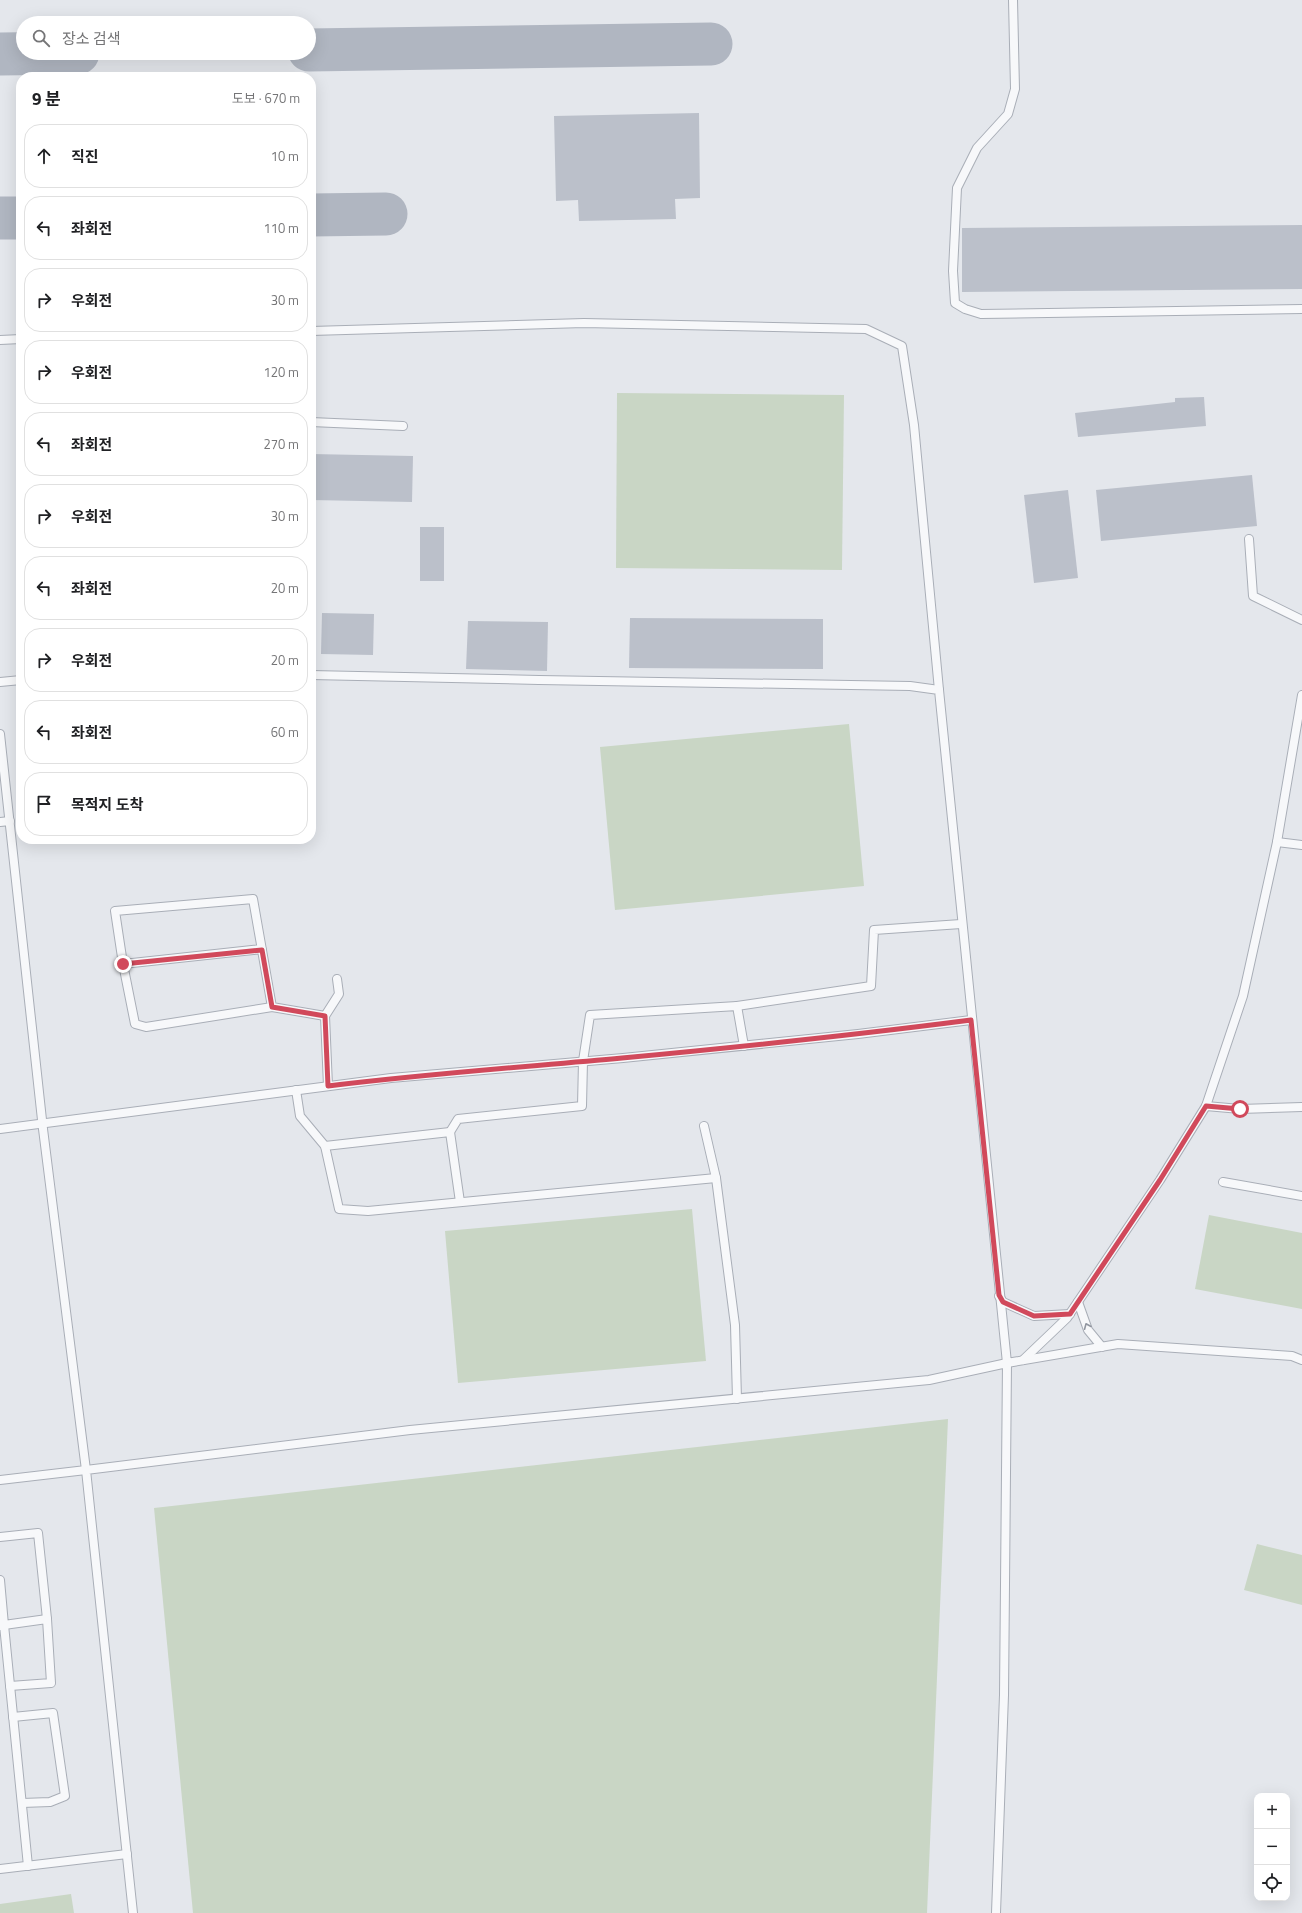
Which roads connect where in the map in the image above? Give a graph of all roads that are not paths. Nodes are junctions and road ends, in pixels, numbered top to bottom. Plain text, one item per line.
1 (1013, 0) edge
2 (1302, 309) edge
3 (316, 331) edge
4 (16, 339) edge
5 (0, 340) edge
6 (316, 422) edge
7 (403, 426) dead end
8 (1249, 539) dead end
9 (1302, 620) edge
10 (316, 674) edge
11 (16, 680) edge
12 (0, 682) edge
13 (939, 690) junction
14 (1302, 695) edge
15 (0, 734) edge
16 (10, 821) junction
17 (0, 822) edge
18 (1277, 842) junction
19 (1302, 845) edge
20 (962, 924) junction
21 (262, 950) junction
22 (123, 964) junction
23 (337, 979) dead end
24 (737, 1006) junction
25 (272, 1007) junction
26 (325, 1016) junction
27 (971, 1020) junction
28 (744, 1046) junction
29 (583, 1061) junction
30 (328, 1086) junction
31 (296, 1090) junction
32 (1206, 1106) junction
33 (1292, 1107) junction
34 (1302, 1107) edge
35 (1302, 1113) edge
36 (43, 1123) junction
37 (704, 1126) dead end
38 (0, 1129) edge
39 (450, 1132) junction
40 (325, 1146) junction
41 (716, 1178) junction
42 (1223, 1182) dead end
43 (1302, 1196) edge
44 (460, 1202) junction
45 (999, 1295) junction
46 (1078, 1302) junction
47 (1070, 1314) junction
48 (1102, 1347) junction
49 (1022, 1360) junction
50 (1302, 1360) edge
51 (1007, 1363) junction
52 (737, 1398) junction
53 (86, 1470) junction
54 (0, 1480) edge
55 (0, 1537) edge
56 (0, 1580) edge
57 (47, 1619) junction
58 (2, 1626) edge
59 (10, 1686) junction
60 (13, 1717) junction
61 (22, 1803) junction
62 (127, 1854) junction
63 (28, 1866) junction
64 (0, 1869) edge
65 (133, 1913) edge
66 (996, 1913) edge

1 - 2 lane
3 - 13 lane
4 - 5 lane
6 - 7 lane
8 - 9 lane
10 - 13 lane
11 - 12 lane
13 - 20 lane
14 - 18 lane
15 - 16 lane
16 - 17 lane
16 - 36 lane
18 - 19 lane
18 - 32 lane
20 - 24 lane
20 - 27 lane
21 - 22 lane
21 - 22 lane
21 - 25 lane
22 - 25 lane
23 - 26 lane
24 - 28 lane
24 - 29 lane
25 - 26 lane
26 - 30 lane
27 - 28 lane
27 - 45 lane
28 - 29 lane
29 - 30 lane
29 - 39 lane
30 - 31 lane
31 - 36 lane
31 - 40 lane
32 - 33 lane
32 - 46 lane
33 - 34 lane
33 - 35 lane
36 - 38 lane
36 - 53 lane
37 - 41 lane
39 - 40 lane
39 - 44 lane
40 - 44 lane
41 - 44 lane
41 - 52 lane
42 - 43 lane
45 - 47 lane
45 - 51 lane
46 - 47 lane
48 -> 46 lane
47 - 49 lane
48 - 49 lane
48 - 50 lane
49 - 51 lane
51 - 52 lane
51 - 66 lane
52 - 53 lane
53 - 54 lane
53 - 62 lane
55 - 57 lane
56 - 58 lane
57 - 58 lane
57 - 59 lane
58 - 59 lane
59 - 60 lane
60 - 61 lane
60 - 61 lane
61 - 63 lane
62 - 63 lane
62 - 65 lane
63 - 64 lane

